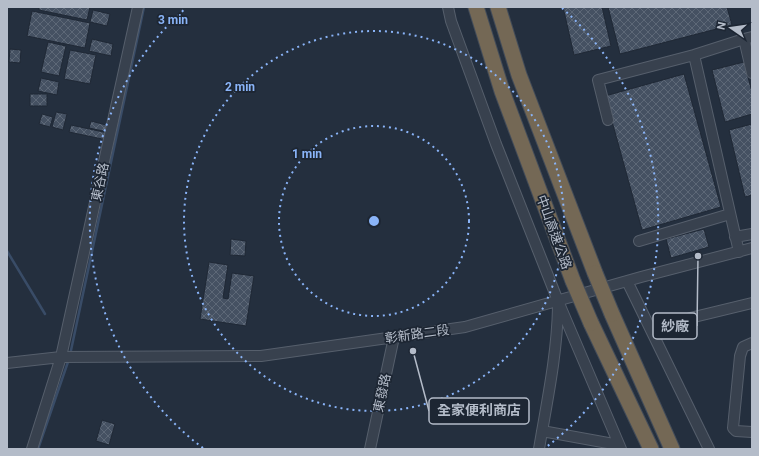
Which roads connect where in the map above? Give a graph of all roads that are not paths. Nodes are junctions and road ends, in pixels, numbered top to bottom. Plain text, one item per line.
1 (138, 7) edge
2 (448, 7) edge
3 (476, 7) edge
4 (498, 7) edge
5 (748, 38) edge
6 (694, 55) junction
7 (752, 73) edge
8 (608, 120) dead end
9 (730, 214) junction
10 (752, 234) edge
11 (735, 237) junction
12 (640, 241) dead end
13 (752, 248) edge
14 (739, 252) junction
15 (627, 281) junction
16 (558, 301) junction
17 (752, 302) edge
18 (690, 318) dead end
19 (394, 337) junction
20 (752, 343) edge
21 (67, 357) junction
22 (7, 363) edge
23 (542, 431) junction
24 (752, 432) edge
25 (620, 447) edge
26 (32, 449) edge
27 (370, 449) edge
28 (539, 449) edge
29 (651, 449) edge
30 (672, 449) edge
31 (709, 449) edge

1 - 21 street, 東谷路
2 - 16 street
3 - 29 highway, 中山高速公路, bridge
4 - 30 highway, 中山高速公路, bridge
5 - 6 street
5 - 7 street
6 - 8 street
6 - 9 street
9 - 11 street
9 - 12 street
10 - 11 street
11 - 14 street
13 - 14 street, 彰新路二段
14 - 15 street, 彰新路二段
15 - 16 street, 彰新路二段
15 - 31 street
16 - 19 street, 彰新路二段
16 - 23 street
16 - 25 street
17 - 18 street
19 - 21 street, 彰新路二段
19 - 27 street, 東發路
20 - 24 street
21 - 22 street, 彰新路二段
21 - 26 street, 東谷路
23 - 25 street
23 - 28 street

